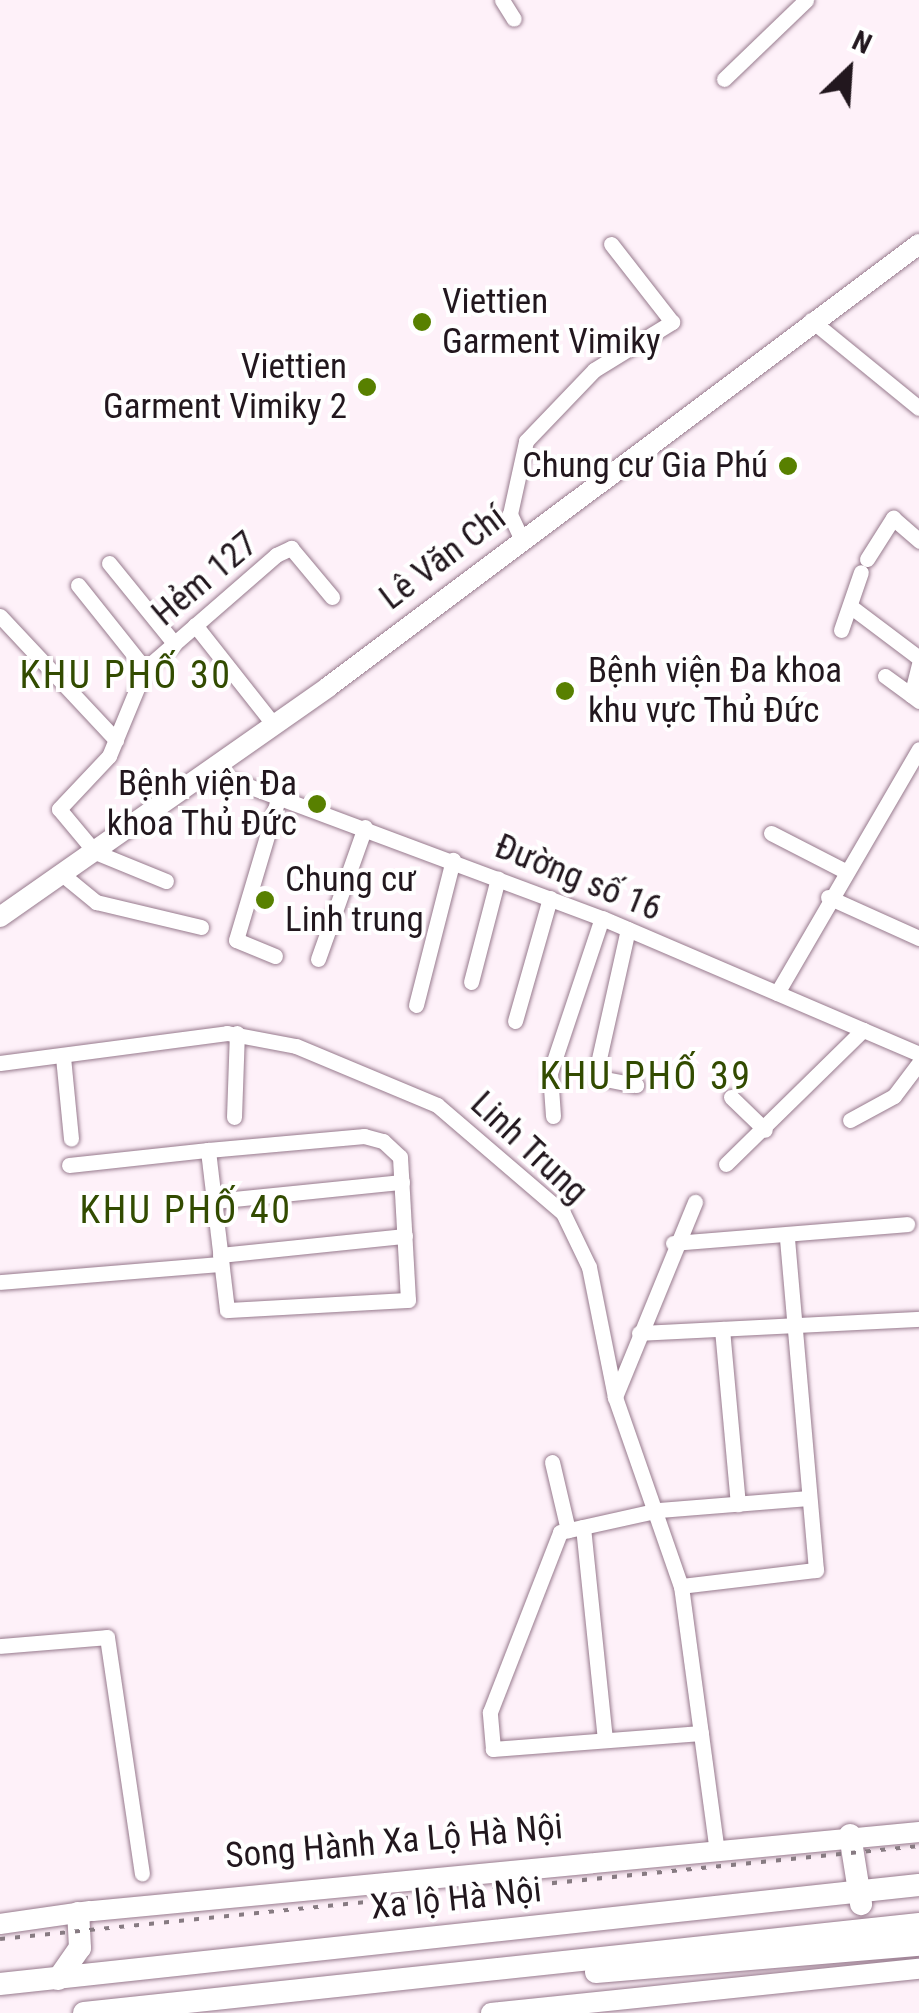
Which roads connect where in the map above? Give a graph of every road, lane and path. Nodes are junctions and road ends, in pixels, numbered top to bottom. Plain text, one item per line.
1 (502, 0) edge
2 (806, 0) edge
3 (514, 18) dead end
4 (724, 80) dead end
5 (611, 244) dead end
6 (919, 244) edge
7 (811, 320) junction
8 (918, 407) edge
9 (522, 540) junction
10 (919, 541) edge
11 (110, 563) dead end
12 (78, 585) dead end
13 (332, 598) dead end
14 (850, 606) junction
15 (0, 616) edge
16 (196, 625) junction
17 (841, 630) dead end
18 (174, 643) junction
19 (919, 661) edge
20 (145, 669) junction
21 (886, 676) dead end
22 (915, 698) edge
23 (274, 724) junction
24 (116, 740) junction
25 (919, 749) edge
26 (208, 771) junction
27 (278, 799) junction
28 (365, 827) junction
29 (771, 833) dead end
30 (95, 852) junction
31 (452, 860) junction
32 (843, 870) junction
33 (63, 875) junction
34 (498, 878) junction
35 (166, 881) dead end
36 (828, 897) junction
37 (550, 898) junction
38 (0, 917) edge
39 (602, 918) junction
40 (202, 927) dead end
41 (628, 929) junction
42 (919, 938) edge
43 (275, 956) dead end
44 (318, 958) dead end
45 (471, 982) dead end
46 (777, 993) junction
47 (416, 1005) dead end
48 (515, 1020) dead end
49 (863, 1030) junction
50 (236, 1033) junction
51 (919, 1054) edge
52 (63, 1056) junction
53 (0, 1063) edge
54 (919, 1063) edge
55 (636, 1085) dead end
56 (731, 1097) dead end
57 (553, 1116) dead end
58 (234, 1117) dead end
59 (850, 1120) dead end
60 (765, 1130) junction
61 (71, 1139) dead end
62 (208, 1150) junction
63 (69, 1164) dead end
64 (726, 1164) dead end
65 (402, 1182) junction
66 (214, 1201) junction
67 (695, 1202) dead end
68 (907, 1224) dead end
69 (405, 1236) junction
70 (787, 1236) junction
71 (673, 1242) junction
72 (221, 1260) junction
73 (0, 1282) edge
74 (919, 1319) edge
75 (794, 1324) junction
76 (722, 1330) junction
77 (639, 1334) junction
78 (615, 1396) junction
79 (552, 1462) dead end
80 (809, 1498) junction
81 (738, 1504) junction
82 (659, 1510) junction
83 (576, 1529) junction
84 (681, 1586) junction
85 (0, 1646) edge
86 (702, 1734) junction
87 (605, 1740) junction
88 (919, 1823) edge
89 (919, 1832) edge
90 (859, 1834) junction
91 (711, 1852) junction
92 (142, 1873) dead end
93 (919, 1885) edge
94 (860, 1898) junction
95 (919, 1898) edge
96 (86, 1912) junction
97 (0, 1924) edge
98 (919, 1924) edge
99 (919, 1945) edge
100 (919, 1969) edge
101 (58, 1979) junction
102 (919, 1979) edge
103 (8, 1988) edge
104 (84, 2013) edge
105 (220, 2013) edge
106 (491, 2013) edge
107 (579, 2013) edge

1 - 3 street
2 - 4 street
5 - 9 street
6 - 7 main road, Lê Văn Chí
7 - 8 street
7 - 9 main road, Lê Văn Chí
9 - 23 main road, Lê Văn Chí
10 - 14 street
11 - 18 street
12 - 20 street
13 - 16 street, Hẻm 127
14 - 17 street
14 - 19 street
15 - 24 street
16 - 18 street, Hẻm 127
16 - 23 street
18 - 20 street, Hẻm 127
19 - 22 street
20 - 24 street, Hẻm 127
21 - 22 street
23 - 26 main road, Lê Văn Chí
24 - 30 street, Hẻm 127
25 - 32 street
26 - 27 street, Đường số 16
26 - 30 main road, Lê Văn Chí
27 - 28 street, Đường số 16
27 - 43 street
28 - 31 street, Đường số 16
28 - 44 street
29 - 32 street
30 - 33 main road, Lê Văn Chí
30 - 35 street
31 - 34 street, Đường số 16
31 - 47 street
32 - 36 street
33 - 38 main road, Lê Văn Chí
33 - 40 street
34 - 37 street, Đường số 16
34 - 45 street
36 - 42 street
36 - 46 street
37 - 39 street, Đường số 16
37 - 48 street
39 - 41 street, Đường số 16
39 - 57 street
41 - 46 street, Đường số 16
41 - 55 street
46 - 49 street, Đường số 16
49 - 51 street, Đường số 16
49 - 60 street
50 - 52 street, Linh Trung
50 - 58 street
50 - 78 street, Linh Trung
52 - 53 street, Linh Trung
52 - 61 street
54 - 59 street
56 - 60 street
60 - 64 street
62 - 63 street
62 - 65 street
62 - 66 street
65 - 66 street
65 - 69 street
66 - 72 street
67 - 71 street
68 - 70 street
69 - 72 street
69 - 72 street
70 - 71 street
70 - 75 street
71 - 77 street
72 - 73 street
74 - 75 street
75 - 76 street
75 - 80 street
76 - 77 street
76 - 81 street
77 - 78 street
78 - 82 street, Linh Trung
79 - 83 street
80 - 81 street
80 - 84 street
81 - 82 street
82 - 83 street
82 - 84 street, Linh Trung
83 - 87 street
83 - 87 street
84 - 86 street, Linh Trung
85 - 92 street
86 - 87 street
86 - 91 street, Linh Trung
88 - 90 main road, Song Hành Xa Lộ Hà Nội
89 - 90 main road, Song Hành Xa Lộ Hà Nội
90 - 91 main road, Song Hành Xa Lộ Hà Nội
90 - 94 highway
91 - 96 main road, Song Hành Xa Lộ Hà Nội
93 - 94 highway, Xa lộ Hà Nội
94 - 95 highway, Xa lộ Hà Nội
94 - 101 highway, Xa lộ Hà Nội
94 - 103 highway, Xa lộ Hà Nội
96 - 97 main road, Song Hành Xa Lộ Hà Nội
96 - 101 highway
98 - 104 highway, Xa lộ Hà Nội
99 - 105 highway
100 - 106 main road
101 - 103 highway, Xa lộ Hà Nội
102 - 107 main road

